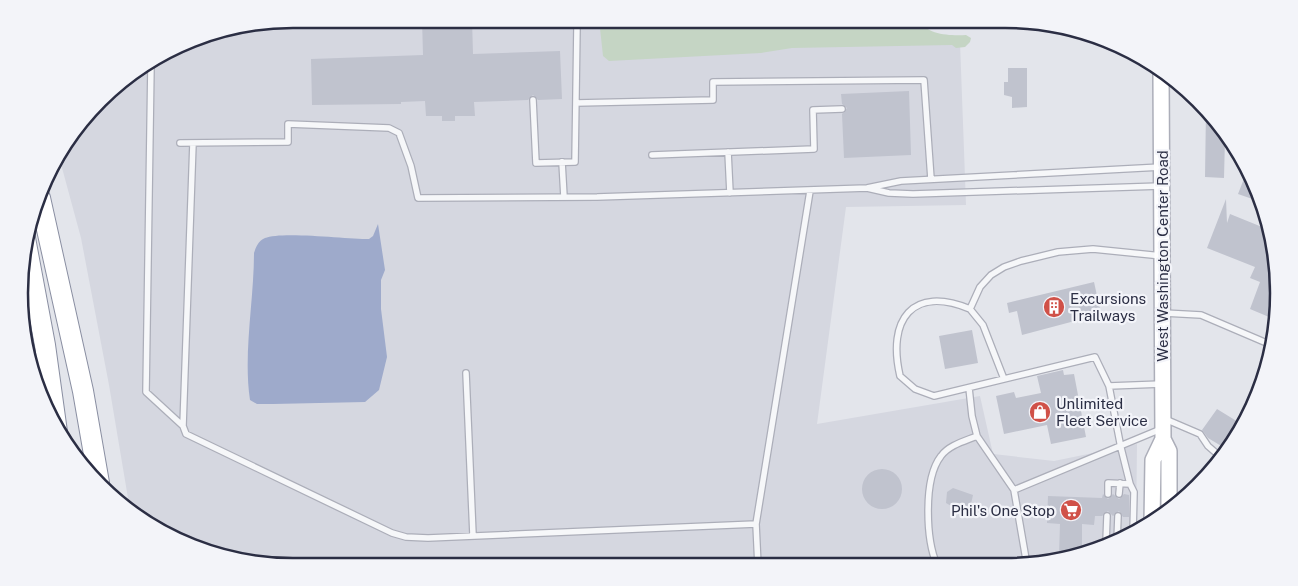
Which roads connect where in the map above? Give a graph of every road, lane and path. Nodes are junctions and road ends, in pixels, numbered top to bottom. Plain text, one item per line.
1 (577, 28) edge
2 (151, 68) edge
3 (1161, 78) edge
4 (533, 100) dead end
5 (576, 103) junction
6 (842, 109) dead end
7 (180, 143) dead end
8 (194, 143) junction
9 (728, 152) junction
10 (652, 155) dead end
11 (562, 162) junction
12 (1161, 167) junction
13 (931, 179) junction
14 (1161, 186) junction
15 (867, 188) junction
16 (810, 191) junction
17 (730, 193) junction
18 (564, 197) junction
19 (42, 208) edge
20 (1162, 256) junction
21 (30, 261) edge
22 (970, 309) junction
23 (1162, 313) junction
24 (70, 335) junction
25 (1265, 342) edge
26 (466, 373) dead end
27 (1004, 379) junction
28 (1162, 384) junction
29 (1110, 386) junction
30 (969, 388) junction
31 (55, 410) edge
32 (182, 426) junction
33 (1163, 428) junction
34 (978, 436) junction
35 (1121, 448) junction
36 (1217, 454) edge
37 (87, 461) edge
38 (97, 473) edge
39 (1120, 483) junction
40 (1130, 484) junction
41 (1014, 490) junction
42 (1108, 494) dead end
43 (1119, 494) dead end
44 (1169, 502) edge
45 (1152, 514) edge
46 (1107, 516) dead end
47 (1118, 516) dead end
48 (756, 524) junction
49 (1133, 525) edge
50 (1118, 533) edge
51 (474, 535) junction
52 (1105, 539) edge
53 (758, 558) edge
54 (934, 558) edge
55 (1026, 558) edge

1 - 5 lane
2 - 32 lane
3 - 12 main road, West Washington Center Road
4 - 11 lane
5 - 11 lane
5 - 13 lane
6 - 9 lane
7 - 8 lane
8 - 18 lane
8 - 32 lane
9 - 10 lane
9 - 17 lane
11 - 18 lane
12 - 13 lane
12 - 14 main road, West Washington Center Road
13 - 15 lane
14 - 15 lane
14 - 20 main road, West Washington Center Road
15 - 16 lane
16 - 17 lane
16 - 48 lane
17 - 18 lane
19 - 24 highway
20 - 22 lane
20 - 23 main road, West Washington Center Road
21 - 31 highway
22 - 27 lane
22 - 30 lane
23 - 25 lane
23 - 28 main road, West Washington Center Road
24 - 37 highway
24 - 38 highway
26 - 51 lane
27 - 29 lane
27 - 30 lane
28 - 29 lane
28 - 33 main road, West Washington Center Road
29 - 35 lane
30 - 34 lane
32 - 51 lane
33 - 35 lane
33 - 36 lane
33 - 44 main road, West Washington Center Road
33 - 45 main road, West Washington Center Road
34 - 41 lane
34 - 54 lane
35 - 40 lane
35 - 41 lane
39 - 40 lane
39 - 42 lane
39 - 43 lane
40 - 49 lane
41 - 55 lane
46 - 52 lane
47 - 50 lane
48 - 51 lane
48 - 53 lane

